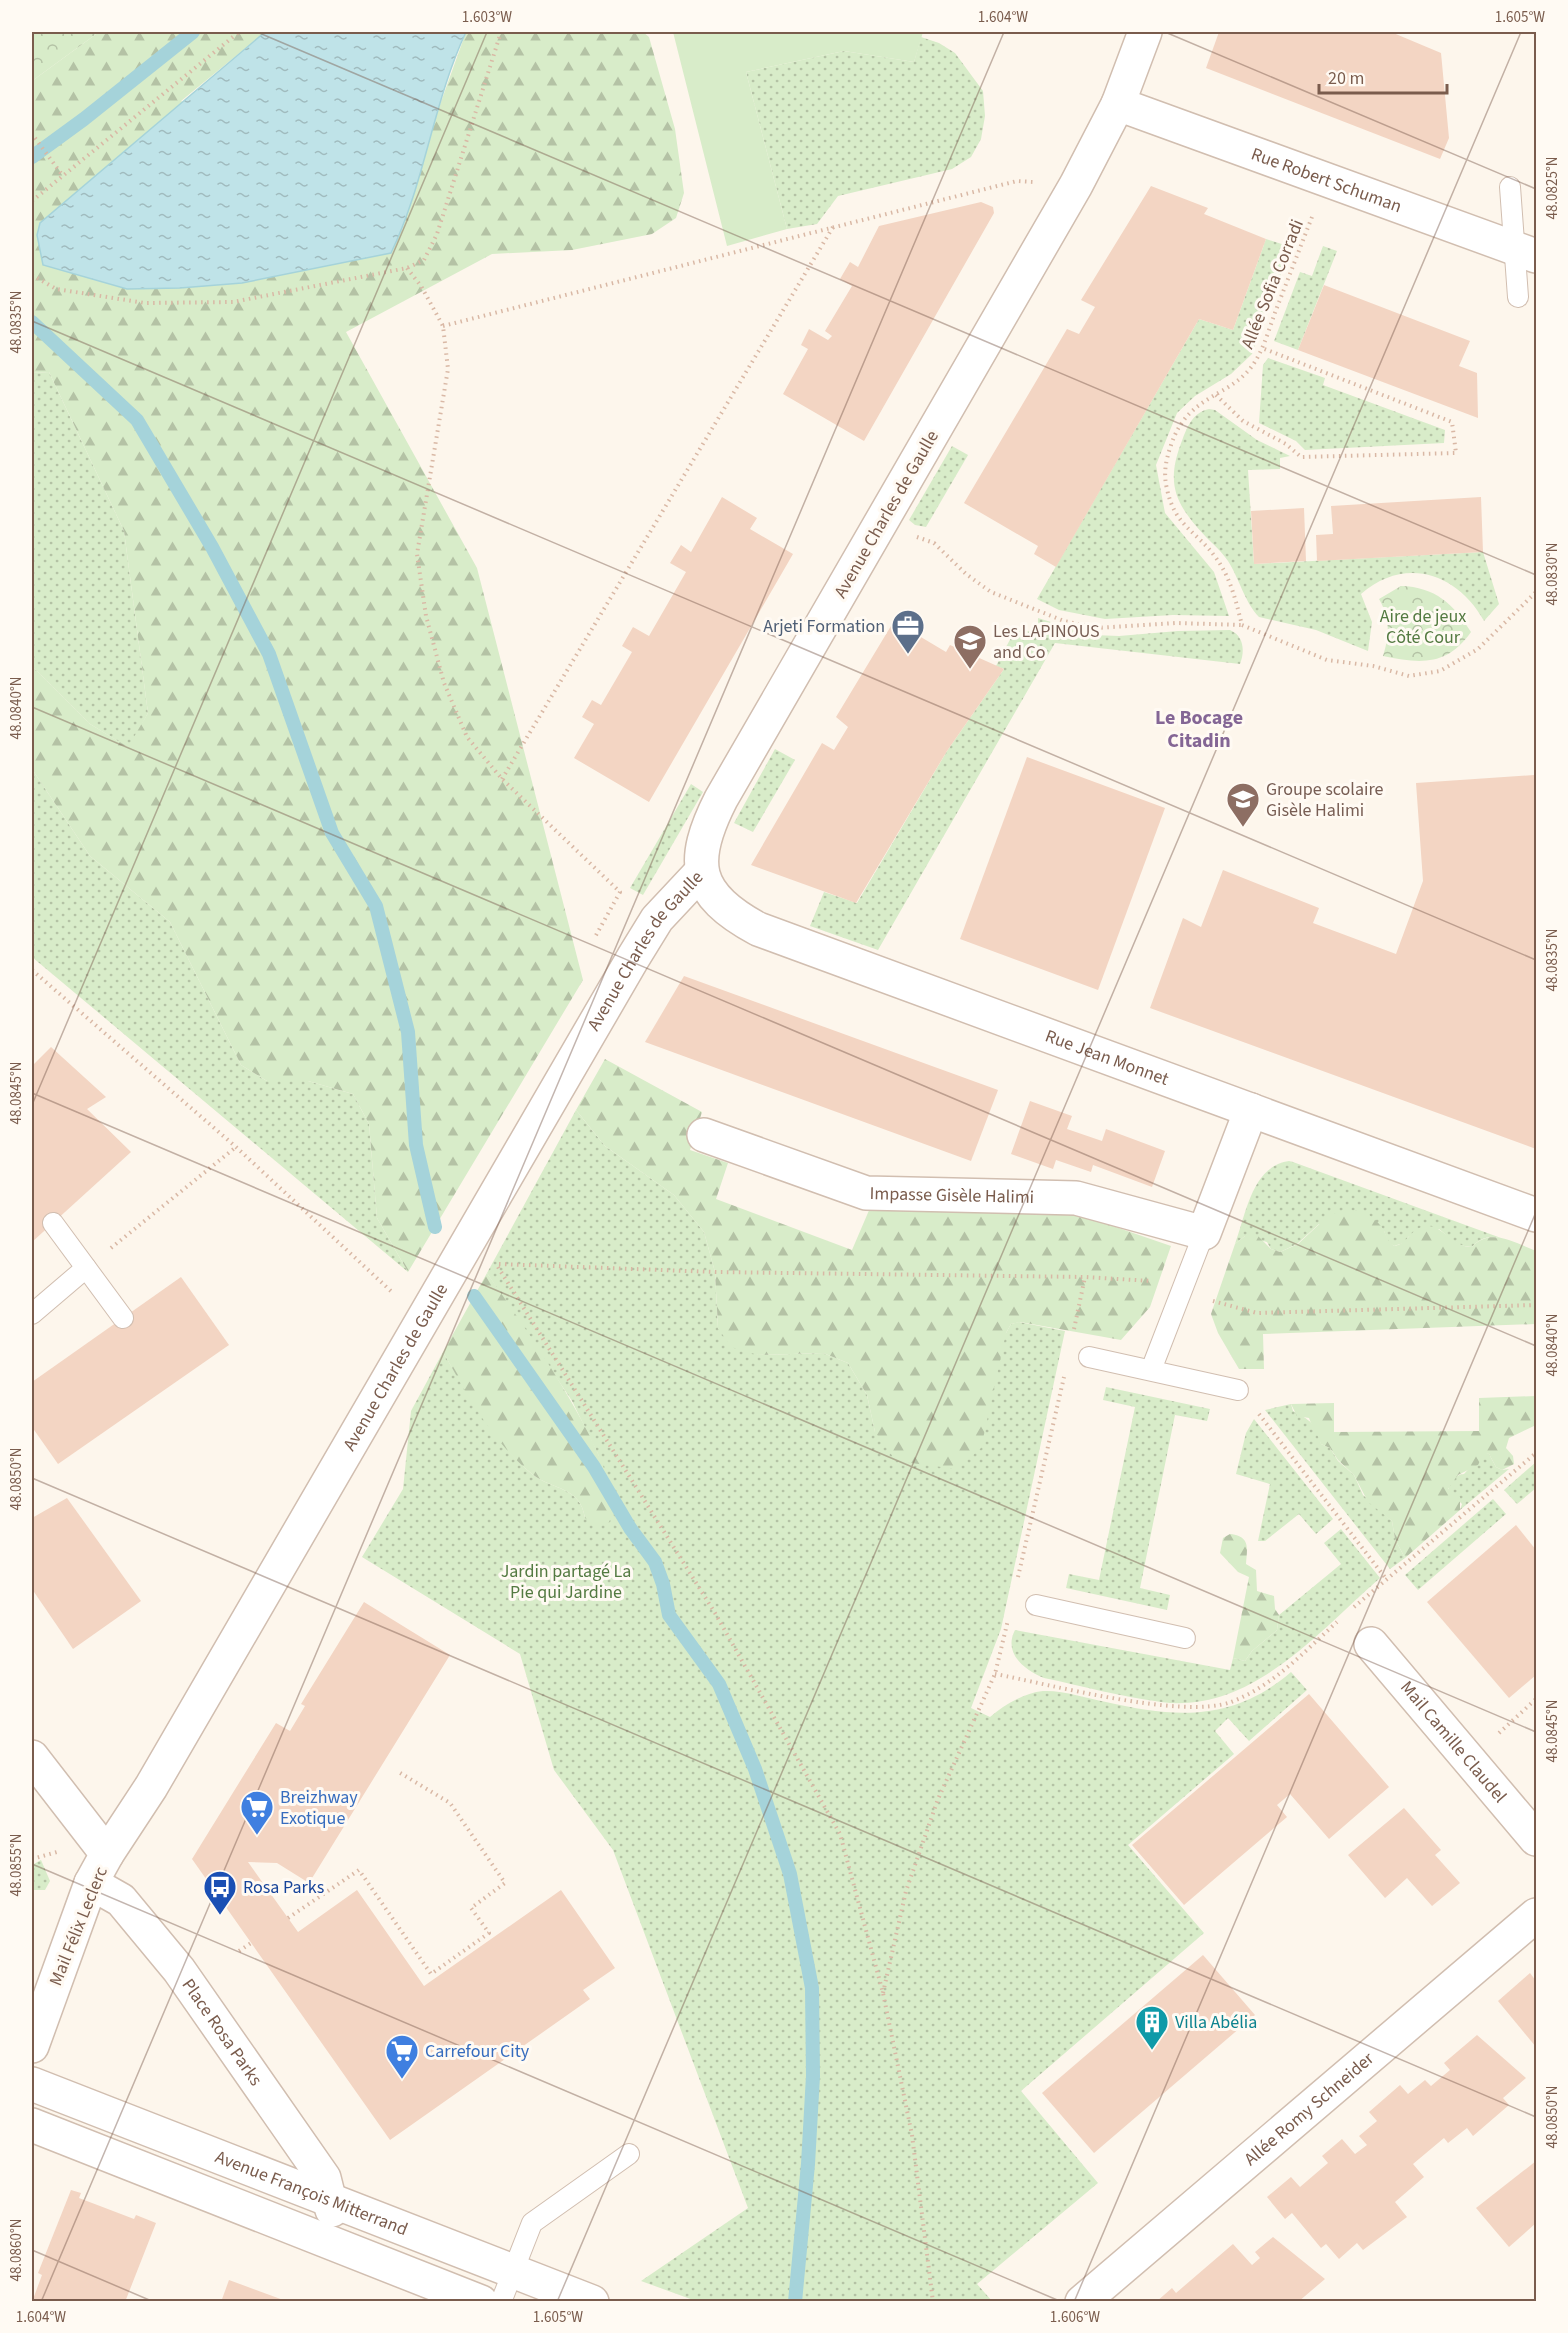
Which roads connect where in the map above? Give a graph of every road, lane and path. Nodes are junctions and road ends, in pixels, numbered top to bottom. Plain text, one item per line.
1 (239, 32) edge
2 (501, 32) edge
3 (1145, 32) edge
4 (1118, 104) junction
5 (35, 138) dead end
6 (63, 176) junction
7 (1327, 179) junction
8 (1076, 185) junction
9 (1510, 187) dead end
10 (32, 201) edge
11 (833, 228) junction
12 (1525, 252) edge
13 (407, 268) junction
14 (32, 274) edge
15 (1518, 297) dead end
16 (443, 326) junction
17 (1262, 348) junction
18 (1216, 395) junction
19 (878, 526) junction
20 (1536, 592) edge
21 (1242, 626) junction
22 (502, 779) junction
23 (701, 872) junction
24 (595, 937) dead end
25 (32, 970) edge
26 (1251, 1110) junction
27 (704, 1135) dead end
28 (236, 1147) junction
29 (1536, 1215) edge
30 (53, 1223) dead end
31 (1204, 1233) junction
32 (86, 1268) junction
33 (1084, 1278) junction
34 (1182, 1290) junction
35 (394, 1294) dead end
36 (1536, 1305) edge
37 (32, 1314) edge
38 (123, 1318) dead end
39 (1073, 1337) dead end
40 (1089, 1358) dead end
41 (1151, 1371) junction
42 (1065, 1372) dead end
43 (1238, 1390) dead end
44 (1251, 1412) dead end
45 (1536, 1453) edge
46 (1387, 1580) junction
47 (1017, 1582) dead end
48 (1036, 1605) dead end
49 (1347, 1613) dead end
50 (1009, 1617) dead end
51 (1339, 1620) dead end
52 (1185, 1638) dead end
53 (1371, 1644) dead end
54 (995, 1674) junction
55 (1536, 1699) edge
56 (32, 1756) edge
57 (1469, 1760) junction
58 (397, 1772) dead end
59 (1536, 1839) edge
60 (63, 1844) dead end
61 (107, 1854) junction
62 (32, 1859) edge
63 (91, 1883) junction
64 (1536, 1915) edge
65 (288, 1918) dead end
66 (251, 1944) dead end
67 (239, 1952) dead end
68 (883, 1993) junction
69 (32, 2046) edge
70 (32, 2084) edge
71 (32, 2125) edge
72 (628, 2154) dead end
73 (330, 2199) junction
74 (339, 2246) junction
75 (505, 2267) junction
76 (481, 2301) edge
77 (501, 2301) edge
78 (592, 2301) edge
79 (933, 2301) edge
80 (1082, 2301) edge

1 - 6 path
2 - 13 path
3 - 4 street, Avenue Charles de Gaulle
4 - 7 street, Rue Robert Schuman
4 - 8 street, Avenue Charles de Gaulle
5 - 6 path
6 - 10 path
7 - 12 street, Rue Robert Schuman
7 - 17 path, Allée Sofia Corradi
8 - 11 path
8 - 19 street, Avenue Charles de Gaulle
9 - 12 lane
11 - 16 path
11 - 22 path
12 - 15 lane
13 - 14 path
13 - 16 path
16 - 22 path
17 - 18 path, Allée Sofia Corradi
17 - 18 path
18 - 21 path, Allée Sofia Corradi
19 - 21 path
19 - 23 street, Avenue Charles de Gaulle
20 - 21 path
22 - 24 path
23 - 26 street, Rue Jean Monnet
23 - 61 street, Avenue Charles de Gaulle
25 - 28 path
26 - 29 street, Rue Jean Monnet
26 - 31 street
27 - 31 street, Impasse Gisèle Halimi
28 - 32 path
28 - 35 path
30 - 32 lane
31 - 34 lane
32 - 37 lane
32 - 38 lane
33 - 34 path
33 - 39 path
33 - 68 path
34 - 36 path
34 - 41 lane
40 - 41 lane
41 - 43 lane
42 - 47 path
44 - 46 path
45 - 46 path
46 - 49 path
48 - 52 lane
50 - 54 path
51 - 54 path
53 - 57 street, Mail Camille Claudel
54 - 68 path
55 - 57 path
56 - 61 street, Mail Félix Leclerc
57 - 59 street, Mail Camille Claudel
58 - 65 path
60 - 62 path
61 - 63 street, Mail Félix Leclerc
63 - 69 street, Mail Félix Leclerc
63 - 73 street, Place Rosa Parks
64 - 80 street, Allée Romy Schneider
66 - 67 path
68 - 79 path
70 - 73 street, Avenue François Mitterrand
71 - 74 street
72 - 75 lane
73 - 74 street, Place Rosa Parks
73 - 75 street, Avenue François Mitterrand
74 - 76 street
75 - 76 lane
75 - 77 lane
75 - 78 street, Avenue François Mitterrand

